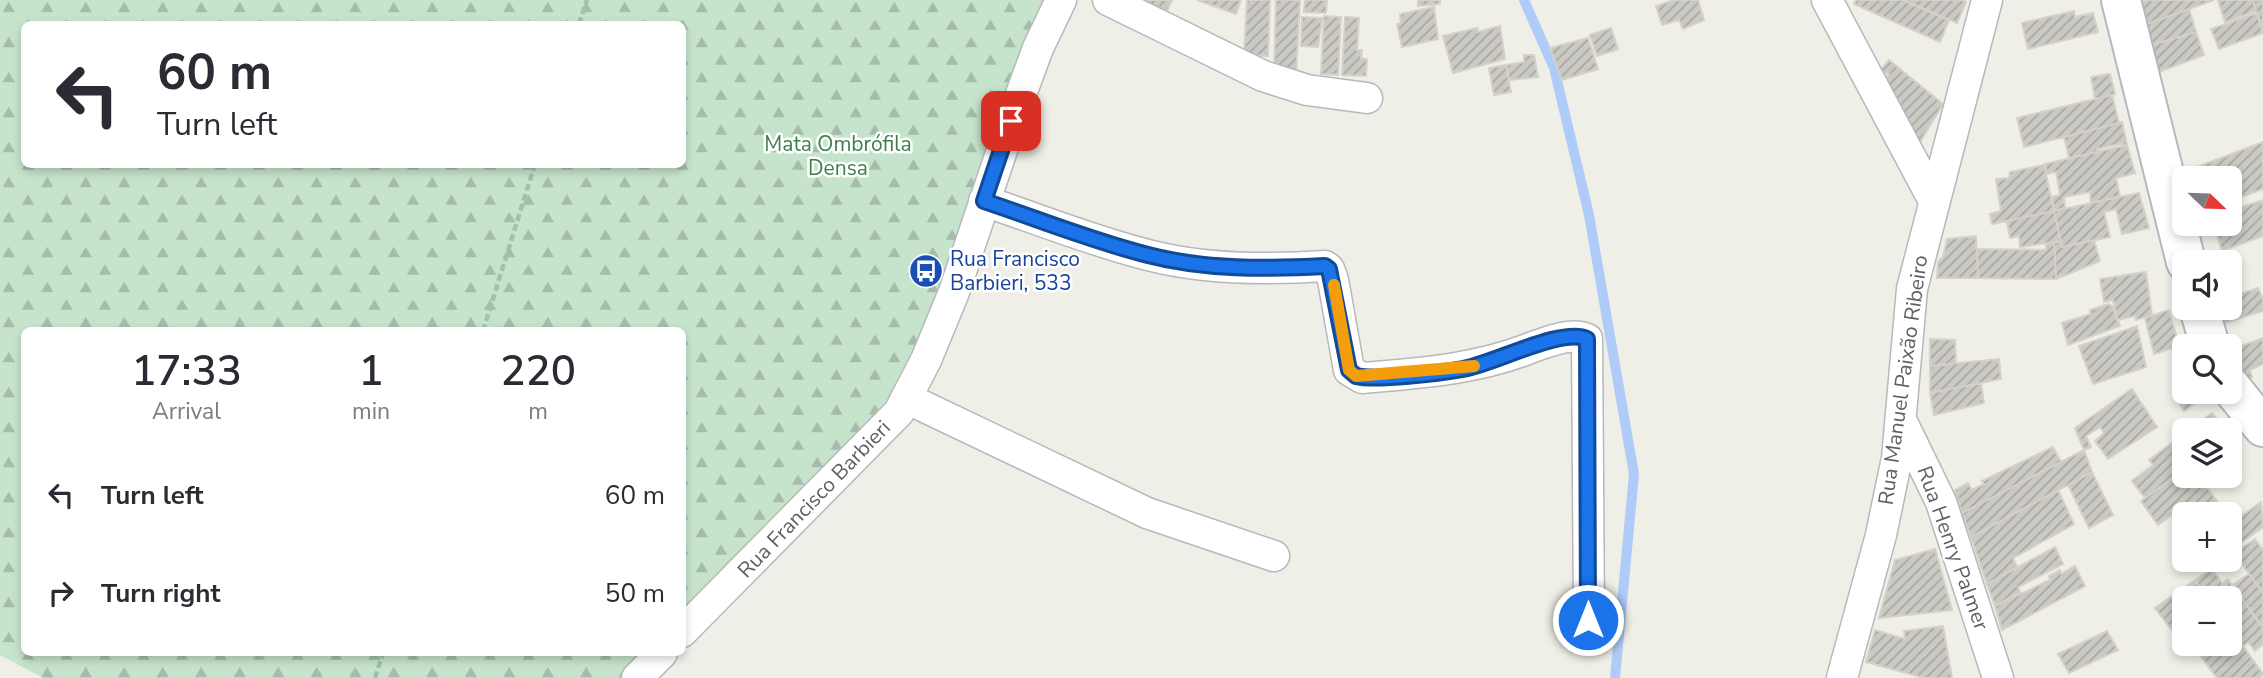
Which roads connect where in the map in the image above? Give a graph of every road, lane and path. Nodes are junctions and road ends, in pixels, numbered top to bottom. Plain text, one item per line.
1 (587, 0) edge
2 (1061, 0) edge
3 (1108, 0) edge
4 (1827, 0) edge
5 (1987, 0) edge
6 (2121, 0) edge
7 (580, 21) edge
8 (1367, 98) dead end
9 (535, 168) edge
10 (984, 201) junction
11 (1934, 201) junction
12 (2183, 250) edge
13 (485, 327) edge
14 (906, 398) junction
15 (2242, 401) edge
16 (1901, 420) junction
17 (2263, 427) edge
18 (1274, 556) dead end
19 (1588, 620) dead end
20 (686, 628) edge
21 (382, 656) edge
22 (659, 656) edge
23 (375, 678) edge
24 (637, 678) edge
25 (1842, 678) edge
26 (1998, 678) edge

1 - 7 path
2 - 10 street, Rua Francisco Barbieri
3 - 8 street
4 - 11 street
5 - 11 street, Rua Manuel Paixão Ribeiro
6 - 12 main road
9 - 13 path
10 - 14 street, Rua Francisco Barbieri
10 - 19 street
11 - 16 street, Rua Manuel Paixão Ribeiro
14 - 18 street
14 - 20 street, Rua Francisco Barbieri
15 - 17 main road
16 - 25 street, Rua Manuel Paixão Ribeiro
16 - 26 street, Rua Henry Palmer
21 - 23 path
22 - 24 street

